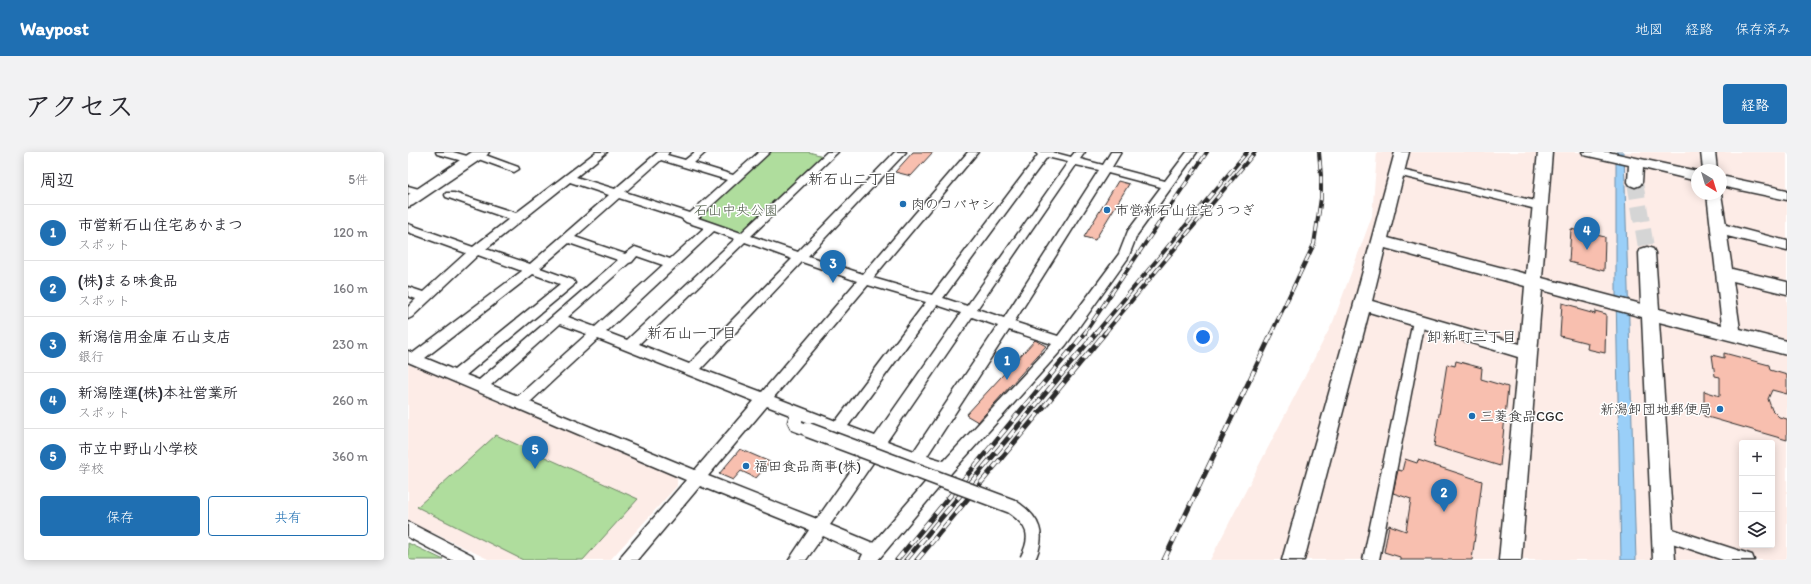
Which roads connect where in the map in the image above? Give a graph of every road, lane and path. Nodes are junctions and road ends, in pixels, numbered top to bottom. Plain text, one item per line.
1 (441, 152) edge
2 (602, 152) edge
3 (701, 152) edge
4 (765, 152) edge
5 (816, 152) edge
6 (901, 152) edge
7 (974, 152) edge
8 (1043, 152) edge
9 (1116, 152) edge
10 (1192, 152) edge
11 (1402, 152) edge
12 (1546, 152) edge
13 (1589, 152) edge
14 (1708, 152) edge
15 (662, 154) edge
16 (831, 154) edge
17 (476, 156) edge
18 (1077, 156) edge
19 (1636, 162) junction
20 (687, 164) junction
21 (1709, 164) edge
22 (514, 169) dead end
23 (1105, 169) junction
24 (1398, 172) junction
25 (1691, 175) edge
26 (568, 178) junction
27 (736, 179) junction
28 (1635, 182) tunnel mouth
29 (1727, 182) edge
30 (1168, 185) junction
31 (415, 191) edge
32 (617, 193) junction
33 (1787, 194) edge
34 (450, 195) dead end
35 (1715, 200) edge
36 (408, 202) edge
37 (1540, 206) junction
38 (518, 218) junction
39 (690, 219) junction
40 (712, 227) junction
41 (408, 228) edge
42 (1718, 228) junction
43 (742, 237) junction
44 (566, 238) junction
45 (1380, 240) junction
46 (1787, 246) edge
47 (476, 251) junction
48 (1647, 253) tunnel mouth
49 (801, 258) junction
50 (628, 259) junction
51 (672, 264) junction
52 (532, 269) junction
53 (1724, 273) junction
54 (866, 280) junction
55 (1534, 281) junction
56 (1787, 288) edge
57 (408, 291) edge
58 (425, 298) junction
59 (935, 300) junction
60 (1363, 304) junction
61 (969, 312) junction
62 (1650, 313) junction
63 (408, 314) edge
64 (558, 318) junction
65 (1419, 321) junction
66 (1007, 323) junction
67 (598, 334) junction
68 (1732, 334) junction
69 (1061, 342) junction
70 (629, 346) junction
71 (1787, 348) edge
72 (1528, 354) junction
73 (411, 357) edge
74 (692, 370) junction
75 (456, 376) junction
76 (481, 386) junction
77 (766, 398) junction
78 (520, 403) junction
79 (797, 412) junction
80 (839, 428) junction
81 (877, 443) junction
82 (917, 459) junction
83 (947, 468) junction
84 (697, 478) junction
85 (820, 527) junction
86 (408, 529) edge
87 (1663, 533) junction
88 (872, 556) edge
89 (632, 559) edge
90 (466, 560) edge
91 (797, 560) edge
92 (1027, 560) edge
93 (1293, 560) edge
94 (1371, 560) edge
95 (1510, 560) edge
96 (1664, 560) edge
97 (1746, 560) edge

1 - 17 street
2 - 26 street
3 - 20 street
4 - 27 street
5 - 16 street
6 - 49 street
7 - 54 street
8 - 18 street
8 - 59 street
9 - 23 street
10 - 30 street
11 - 24 street
12 - 37 street
13 - 19 street
14 - 21 street
15 - 20 street
15 - 32 street
16 - 43 street
17 - 22 street
17 - 31 street
18 - 23 street
18 - 61 street
19 - 25 street
19 - 28 street
20 - 27 street
23 - 30 street
23 - 66 street
24 - 37 street
24 - 45 street
26 - 32 street
26 - 38 street
27 - 39 street
29 - 33 street
30 - 69 street
31 - 36 street
32 - 39 street
32 - 44 street
34 - 38 street
35 - 42 street
37 - 55 street
38 - 47 street
39 - 40 street
40 - 43 street
40 - 51 street
41 - 47 street
42 - 46 street
42 - 53 street
43 - 49 street
43 - 70 street
44 - 50 street
44 - 52 street
45 - 55 street
45 - 60 street
47 - 52 street
47 - 58 street
48 - 62 street
49 - 54 street
49 - 74 street
50 - 51 street
50 - 64 street
51 - 67 street
52 - 73 street
52 - 75 street
53 - 56 street
53 - 68 street
54 - 59 street
54 - 77 street
55 - 62 street
55 - 72 street
57 - 58 street
58 - 63 street
59 - 61 street
59 - 80 street
60 - 65 street
60 - 93 street
61 - 66 street
61 - 81 street
62 - 68 street
62 - 87 street
64 - 67 street
64 - 76 street
65 - 72 street
65 - 94 street
66 - 69 street
66 - 82 street
67 - 70 street
67 - 78 street
68 - 71 street
69 - 83 street
70 - 74 street
72 - 95 street
73 - 75 street
74 - 77 street
75 - 76 street
76 - 78 street
77 - 79 street
77 - 84 street
78 - 84 street
79 - 80 street
79 - 92 street, bridge
80 - 81 street
81 - 82 street
81 - 85 street
82 - 83 street
83 - 88 street
84 - 85 street
84 - 89 street
85 - 88 street
85 - 91 street
86 - 90 street
87 - 96 street
87 - 97 street

